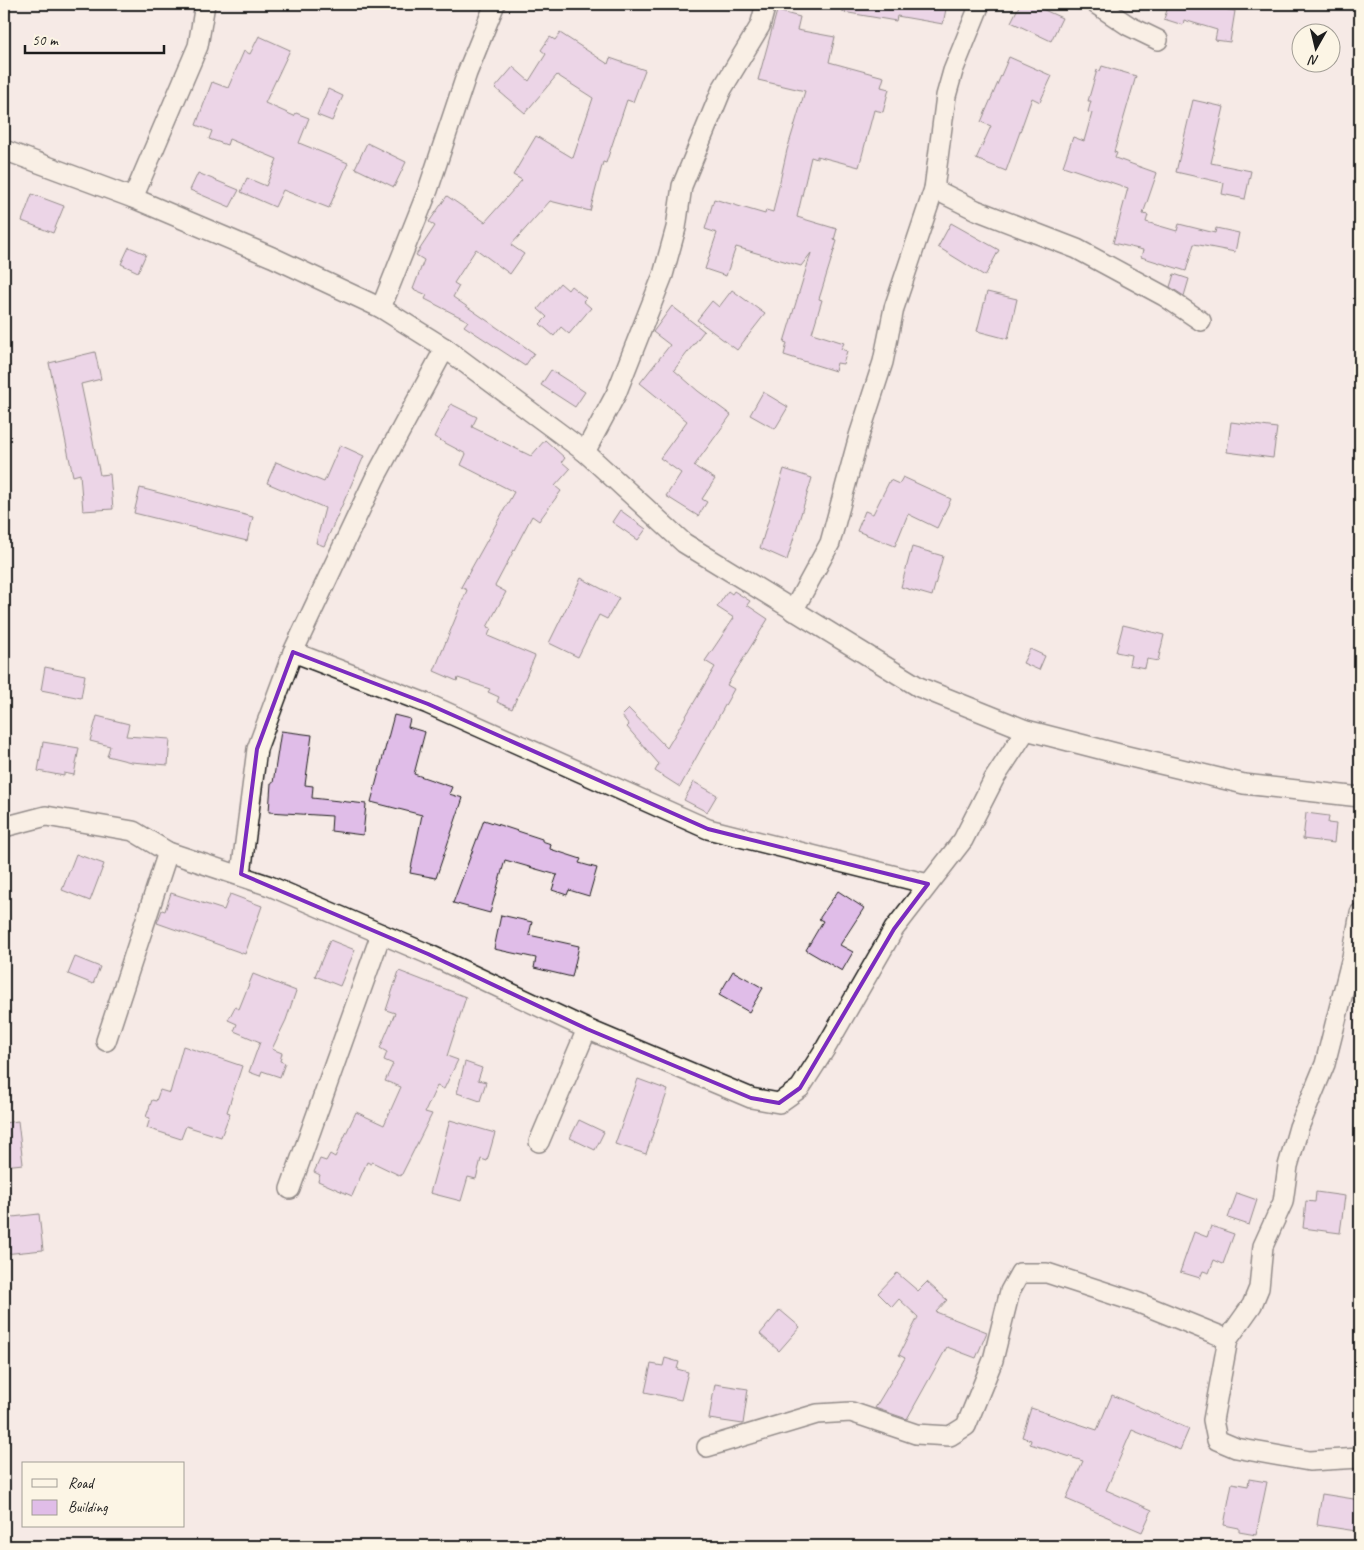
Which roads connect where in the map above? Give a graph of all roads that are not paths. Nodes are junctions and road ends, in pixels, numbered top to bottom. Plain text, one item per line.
1 (205, 4) edge
2 (496, 4) edge
3 (766, 4) edge
4 (980, 4) edge
5 (1096, 4) edge
6 (1158, 40) dead end
7 (4, 150) edge
8 (934, 190) junction
9 (133, 198) junction
10 (381, 308) junction
11 (1201, 321) dead end
12 (445, 348) junction
13 (585, 452) junction
14 (793, 610) junction
15 (293, 652) junction
16 (1026, 730) junction
17 (1360, 798) edge
18 (4, 827) edge
19 (168, 852) junction
20 (241, 874) junction
21 (928, 884) junction
22 (1360, 914) edge
23 (381, 934) junction
24 (587, 1029) junction
25 (106, 1041) dead end
26 (539, 1142) dead end
27 (290, 1190) dead end
28 (1228, 1339) junction
29 (707, 1447) dead end
30 (1360, 1458) edge

1 - 9 street
2 - 10 street
3 - 13 street
4 - 8 street
5 - 6 street
7 - 9 street
8 - 11 street
8 - 14 street
9 - 10 street
10 - 12 street
12 - 13 street
12 - 15 street
13 - 14 street
14 - 16 street
15 - 20 street
15 - 21 street
16 - 17 street
16 - 21 street
18 - 19 street
19 - 20 street
19 - 25 street
20 - 23 street
21 - 24 street
22 - 28 street
23 - 24 street
23 - 27 street
24 - 26 street
28 - 29 street
28 - 30 street

